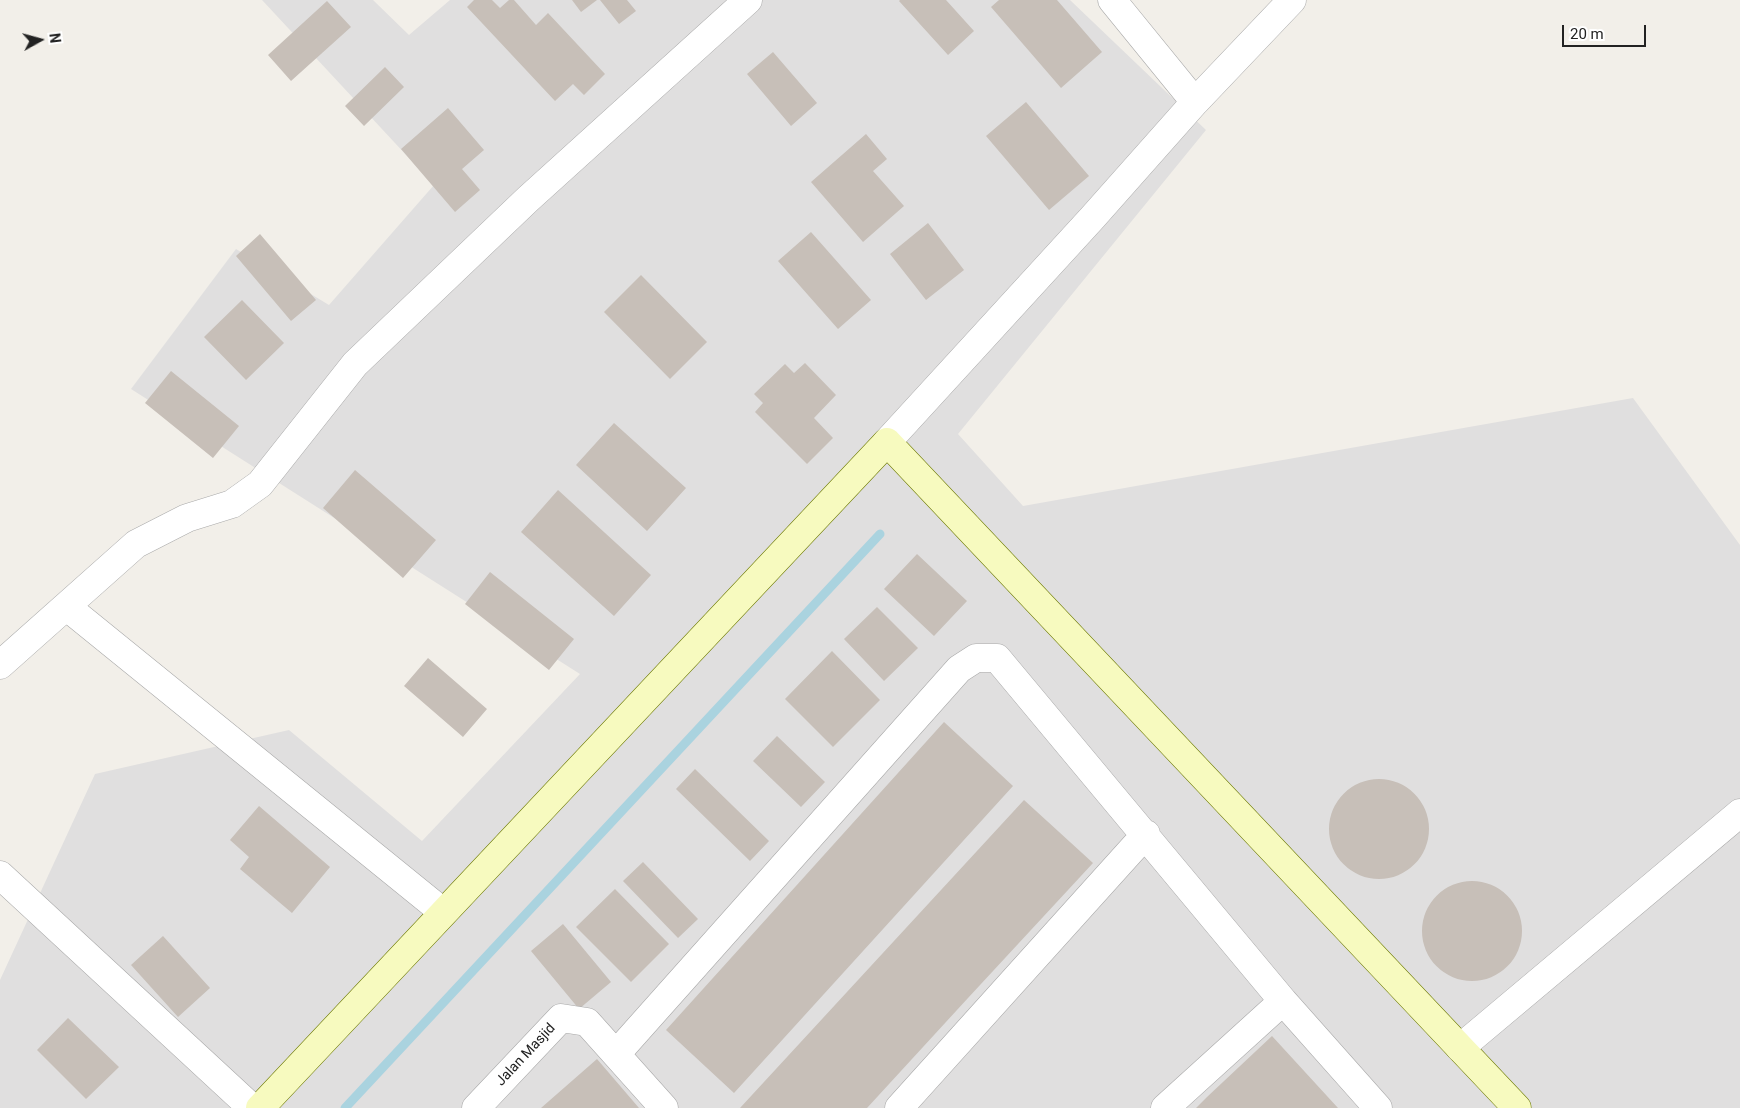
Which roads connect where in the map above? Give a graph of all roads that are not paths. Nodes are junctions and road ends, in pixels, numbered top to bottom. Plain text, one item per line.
1 (748, 0) edge
2 (1112, 0) edge
3 (1292, 0) edge
4 (1195, 102) junction
5 (887, 442) junction
6 (67, 607) junction
7 (0, 665) edge
8 (1740, 813) edge
9 (1146, 834) junction
10 (0, 874) edge
11 (443, 912) junction
12 (1284, 1001) junction
13 (1460, 1048) junction
14 (617, 1053) junction
15 (252, 1108) edge
16 (260, 1108) edge
17 (476, 1108) edge
18 (664, 1108) edge
19 (899, 1108) edge
20 (1165, 1108) edge
21 (1378, 1108) edge
22 (1517, 1108) edge

1 - 6 street
2 - 4 street
3 - 4 street
4 - 5 street
5 - 11 street
5 - 13 street
6 - 7 street
6 - 11 street
8 - 13 street
9 - 12 street
9 - 14 street
9 - 19 street
10 - 15 street
11 - 16 street
12 - 20 street
12 - 21 street
13 - 22 street
14 - 17 street, Jalan Masjid
14 - 18 street, Jalan Masjid

